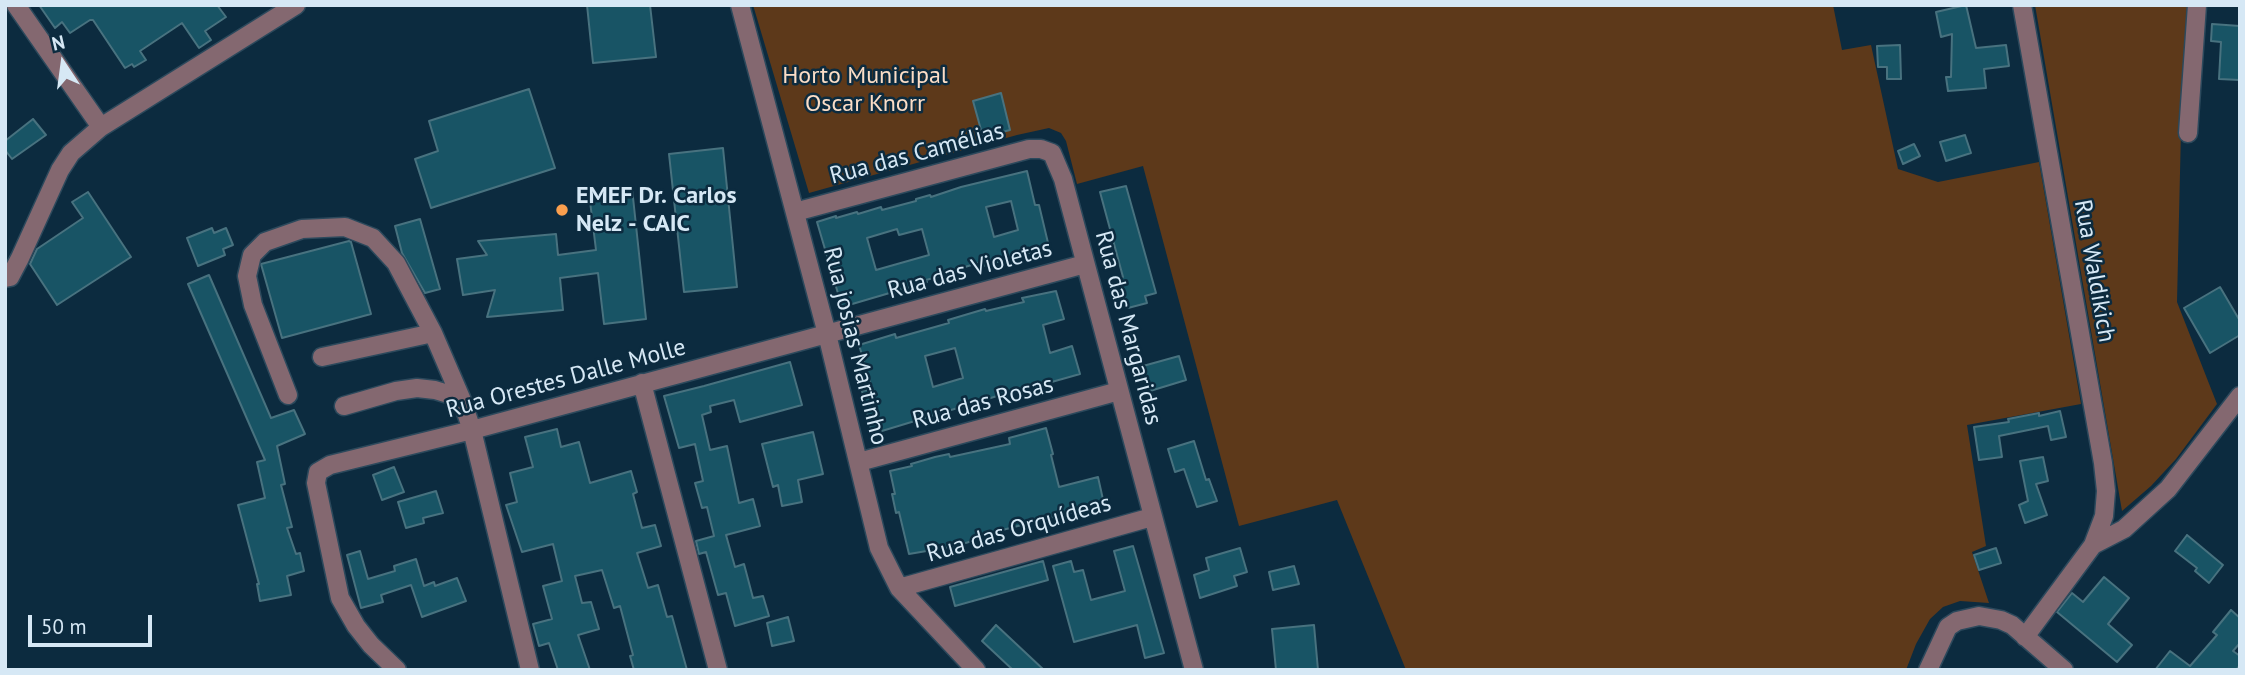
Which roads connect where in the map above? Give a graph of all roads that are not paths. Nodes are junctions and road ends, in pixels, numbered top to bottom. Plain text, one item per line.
1 (16, 5) edge
2 (296, 5) edge
3 (740, 5) edge
4 (2022, 5) edge
5 (2197, 5) edge
6 (101, 127) junction
7 (2188, 133) dead end
8 (1052, 153) joint
9 (794, 212) junction
10 (1085, 264) junction
11 (5, 278) edge
12 (433, 333) junction
13 (827, 334) junction
14 (321, 357) dead end
15 (642, 383) junction
16 (1119, 391) junction
17 (289, 395) dead end
18 (2240, 396) edge
19 (461, 398) junction
20 (344, 406) dead end
21 (472, 430) junction
22 (859, 462) junction
23 (1152, 517) junction
24 (2093, 545) junction
25 (899, 588) junction
26 (2025, 637) junction
27 (397, 670) edge
28 (530, 670) edge
29 (719, 670) edge
30 (976, 670) edge
31 (1194, 670) edge
32 (1928, 670) edge
33 (2064, 670) edge

1 - 6 street
2 - 6 street
3 - 9 street, Rua josias Martinho
4 - 24 street, Rua Waldikich
5 - 7 street
6 - 11 street
8 - 9 street, Rua das Camélias
8 - 10 street, Rua das Margaridas
9 - 13 street, Rua josias Martinho
10 - 13 street, Rua das Violetas
10 - 16 street, Rua das Margaridas
12 - 14 street
12 - 17 street
12 - 19 street
13 - 15 street, Rua Orestes Dalle Molle
13 - 22 street, Rua josias Martinho
15 - 21 street, Rua Orestes Dalle Molle
15 - 29 street
16 - 22 street, Rua das Rosas
16 - 23 street, Rua das Margaridas
18 - 24 street
19 - 20 street
19 - 21 street
21 - 27 street, Rua Orestes Dalle Molle
21 - 28 street
22 - 25 street, Rua josias Martinho
23 - 25 street, Rua das Orquídeas
23 - 31 street, Rua das Margaridas
24 - 26 street
25 - 30 street, Rua josias Martinho
26 - 32 street
26 - 33 street

